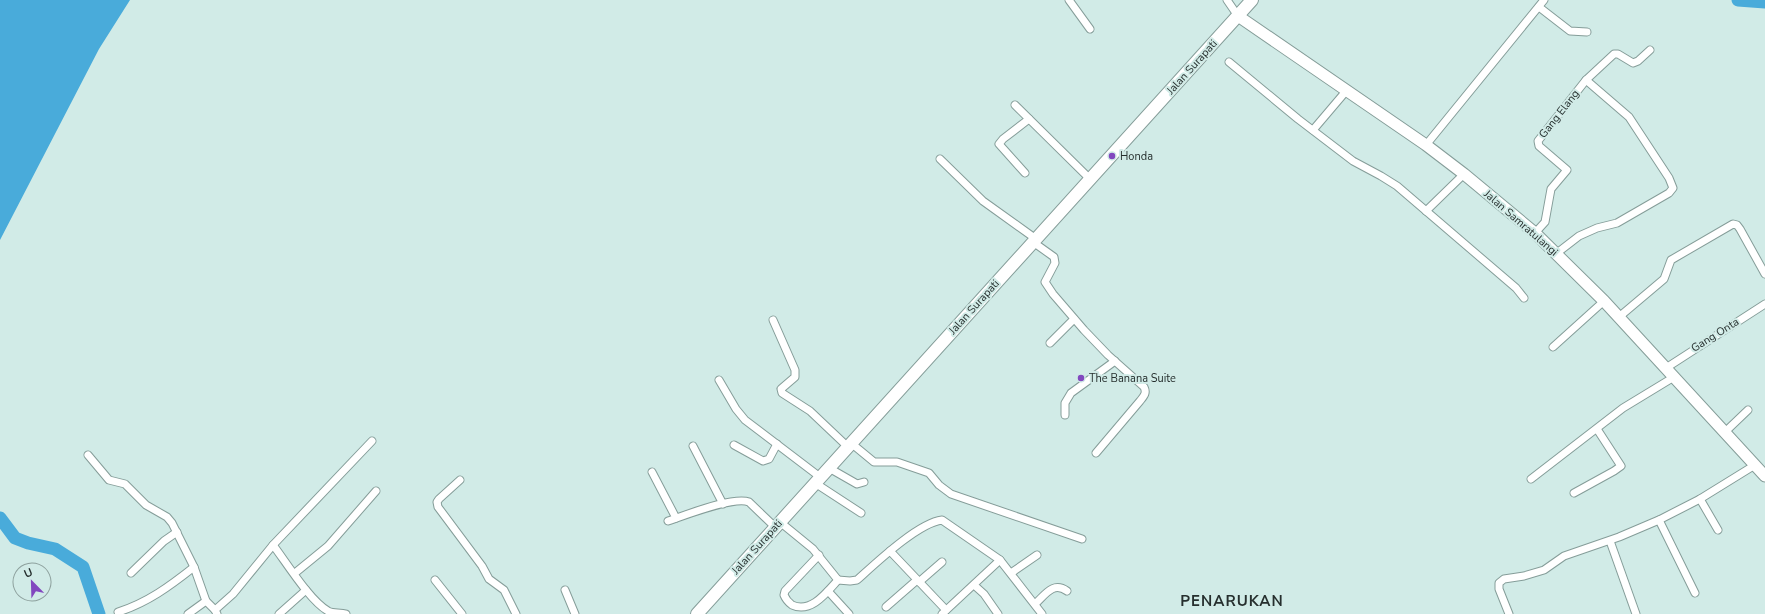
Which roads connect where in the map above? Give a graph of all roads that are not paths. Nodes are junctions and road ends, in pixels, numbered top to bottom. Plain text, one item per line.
1 (1227, 0) edge
2 (1252, 0) edge
3 (1544, 0) edge
4 (1073, 2) edge
5 (1539, 7) junction
6 (1238, 16) junction
7 (1090, 29) dead end
8 (1587, 32) dead end
9 (1650, 50) dead end
10 (1229, 62) dead end
11 (1586, 80) junction
12 (1347, 90) junction
13 (1015, 105) dead end
14 (1029, 119) junction
15 (1313, 130) junction
16 (1426, 145) junction
17 (940, 159) dead end
18 (1025, 173) dead end
19 (1464, 174) junction
20 (1090, 179) junction
21 (1426, 211) junction
22 (1535, 233) junction
23 (1034, 241) junction
24 (1557, 253) junction
25 (1765, 274) edge
26 (1524, 298) dead end
27 (1604, 301) junction
28 (1765, 304) edge
29 (1619, 317) junction
30 (1074, 319) junction
31 (773, 320) dead end
32 (1050, 343) dead end
33 (1553, 347) dead end
34 (1115, 361) junction
35 (1666, 368) junction
36 (1674, 377) junction
37 (719, 380) dead end
38 (1748, 410) dead end
39 (1065, 415) dead end
40 (1596, 429) junction
41 (1725, 432) junction
42 (372, 441) dead end
43 (777, 444) junction
44 (734, 445) dead end
45 (850, 445) junction
46 (693, 446) dead end
47 (1096, 453) dead end
48 (88, 455) dead end
49 (1755, 465) junction
50 (829, 468) junction
51 (652, 472) dead end
52 (1765, 476) edge
53 (1531, 479) dead end
54 (460, 480) dead end
55 (818, 480) junction
56 (864, 482) dead end
57 (376, 491) dead end
58 (1574, 493) dead end
59 (1700, 499) junction
60 (723, 504) junction
61 (861, 512) dead end
62 (1659, 520) junction
63 (778, 524) junction
64 (1718, 530) dead end
65 (177, 532) junction
66 (1082, 538) dead end
67 (1610, 541) junction
68 (273, 544) junction
69 (890, 551) junction
70 (819, 555) junction
71 (1037, 555) dead end
72 (1000, 560) junction
73 (942, 562) dead end
74 (194, 567) junction
75 (131, 573) dead end
76 (294, 573) junction
77 (1011, 573) junction
78 (436, 580) dead end
79 (838, 580) junction
80 (918, 581) junction
81 (974, 585) junction
82 (306, 590) junction
83 (565, 590) dead end
84 (828, 591) junction
85 (1067, 591) dead end
86 (1695, 593) dead end
87 (206, 601) junction
88 (1034, 604) junction
89 (886, 607) dead end
90 (118, 612) dead end
91 (216, 612) edge
92 (944, 612) edge
93 (188, 614) edge
94 (278, 614) edge
95 (346, 614) edge
96 (462, 614) edge
97 (516, 614) edge
98 (575, 614) edge
99 (696, 614) edge
100 (849, 614) edge
101 (998, 614) edge
102 (1042, 614) edge
103 (1510, 614) edge
104 (1636, 614) edge

1 - 6 street
2 - 6 highway, Jalan Surapati
3 - 5 street
4 - 7 street
5 - 8 street
5 - 16 street
6 - 12 main road, Jalan Samratulangi
6 - 20 highway, Jalan Surapati
9 - 11 street, Gang Elang
10 - 15 street
11 - 22 street, Gang Elang
11 - 24 street
12 - 15 street
12 - 16 main road, Jalan Samratulangi
13 - 14 street
14 - 18 street
14 - 20 street
15 - 21 street
16 - 19 main road, Jalan Samratulangi
17 - 23 street
19 - 21 street
19 - 22 main road, Jalan Samratulangi
20 - 23 highway, Jalan Surapati
21 - 26 street
22 - 24 main road, Jalan Samratulangi
23 - 30 street
23 - 45 highway, Jalan Surapati
24 - 27 main road, Jalan Samratulangi
25 - 29 street
27 - 29 main road, Jalan Samratulangi
27 - 33 street
28 - 35 street, Gang Onta
29 - 35 main road, Jalan Samratulangi
30 - 32 street
30 - 34 street
31 - 45 street
34 - 39 street
34 - 47 street
35 - 36 main road, Jalan Samratulangi
36 - 40 street
36 - 41 main road, Jalan Samratulangi
37 - 43 street
38 - 41 street
40 - 53 street
40 - 58 street
41 - 49 main road, Jalan Samratulangi
42 - 68 street
43 - 44 street
43 - 55 street
45 - 50 highway, Jalan Surapati
45 - 66 street
46 - 60 street
48 - 65 street
49 - 52 main road, Jalan Samratulangi
49 - 59 street
50 - 55 highway, Jalan Surapati
50 - 56 street
51 - 60 street
54 - 97 street
55 - 61 street
55 - 63 highway, Jalan Surapati
57 - 76 street
59 - 62 street
59 - 64 street
60 - 63 street
62 - 67 street
62 - 86 street
63 - 70 street
63 - 99 highway, Jalan Surapati
65 - 74 street
65 - 75 street
67 - 103 street
67 - 104 street
68 - 76 street
68 - 91 street
69 - 72 street
69 - 79 street
69 - 80 street
70 - 79 street
70 - 84 street
71 - 77 street
72 - 77 street
72 - 81 street
73 - 80 street
74 - 87 street
74 - 90 street
76 - 82 street
77 - 88 street
78 - 96 street
79 - 84 street
80 - 89 street
80 - 92 street
81 - 92 street
81 - 101 street
82 - 94 street
82 - 95 street
83 - 98 street
84 - 100 street
85 - 88 street
87 - 91 street
87 - 93 street
88 - 102 street

